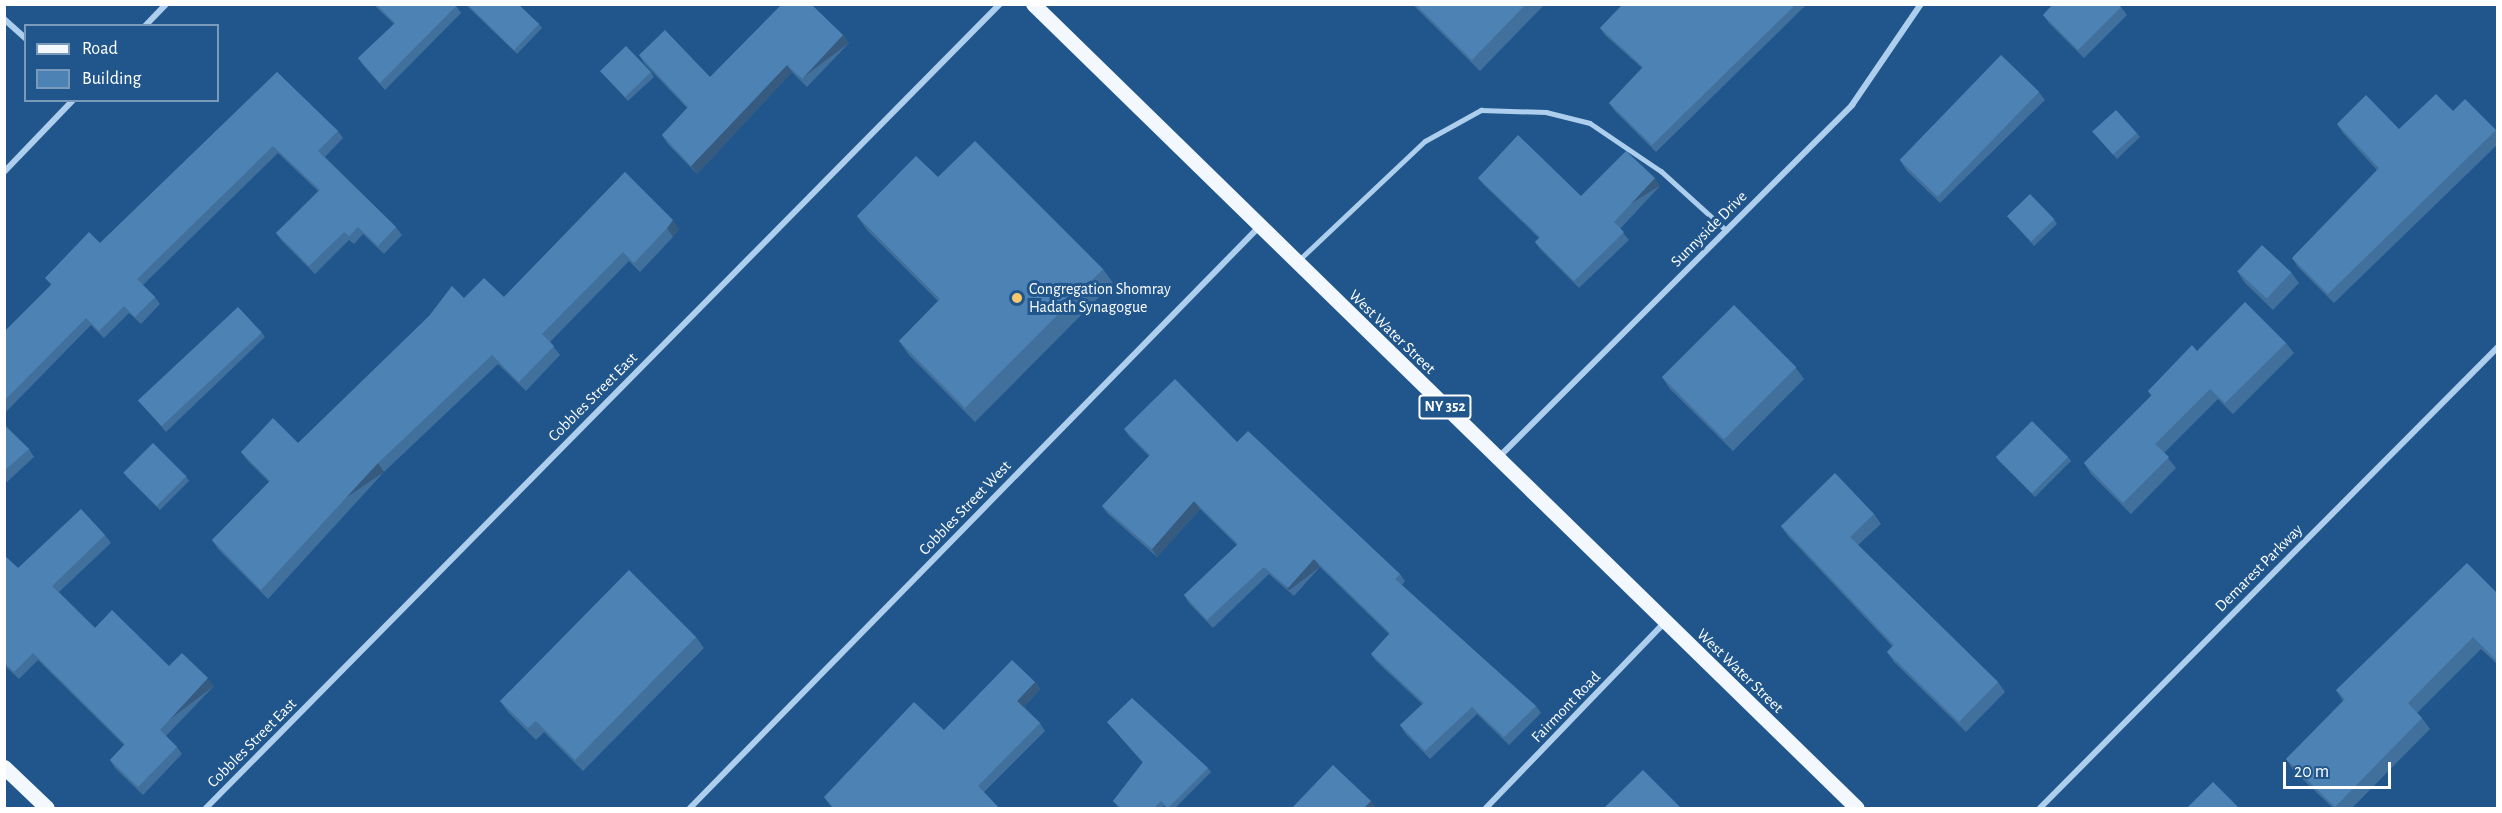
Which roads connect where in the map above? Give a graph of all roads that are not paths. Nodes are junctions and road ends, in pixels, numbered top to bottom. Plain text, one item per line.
1 (166, 4) edge
2 (1000, 4) edge
3 (1033, 4) edge
4 (1921, 4) edge
5 (4, 19) edge
6 (147, 24) edge
7 (24, 37) edge
8 (71, 102) edge
9 (4, 172) edge
10 (1259, 226) junction
11 (1726, 230) junction
12 (1295, 264) junction
13 (2498, 347) edge
14 (1499, 458) junction
15 (1665, 622) junction
16 (4, 767) edge
17 (47, 808) edge
18 (206, 808) edge
19 (690, 808) edge
20 (1486, 808) edge
21 (1857, 808) edge
22 (2040, 808) edge

1 - 6 street
2 - 18 street, Cobbles Street East
3 - 10 main road, West Water Street / NY 352
4 - 11 street, Sunnyside Drive
5 - 7 street
8 - 9 street
10 - 12 main road, West Water Street / NY 352
10 - 19 street, Cobbles Street West
11 - 12 lane
11 - 14 street, Sunnyside Drive
12 - 14 main road, West Water Street / NY 352
13 - 22 street, Demarest Parkway
14 - 15 main road, West Water Street / NY 352
15 - 20 street, Fairmont Road
15 - 21 main road, West Water Street / NY 352
16 - 17 main road

